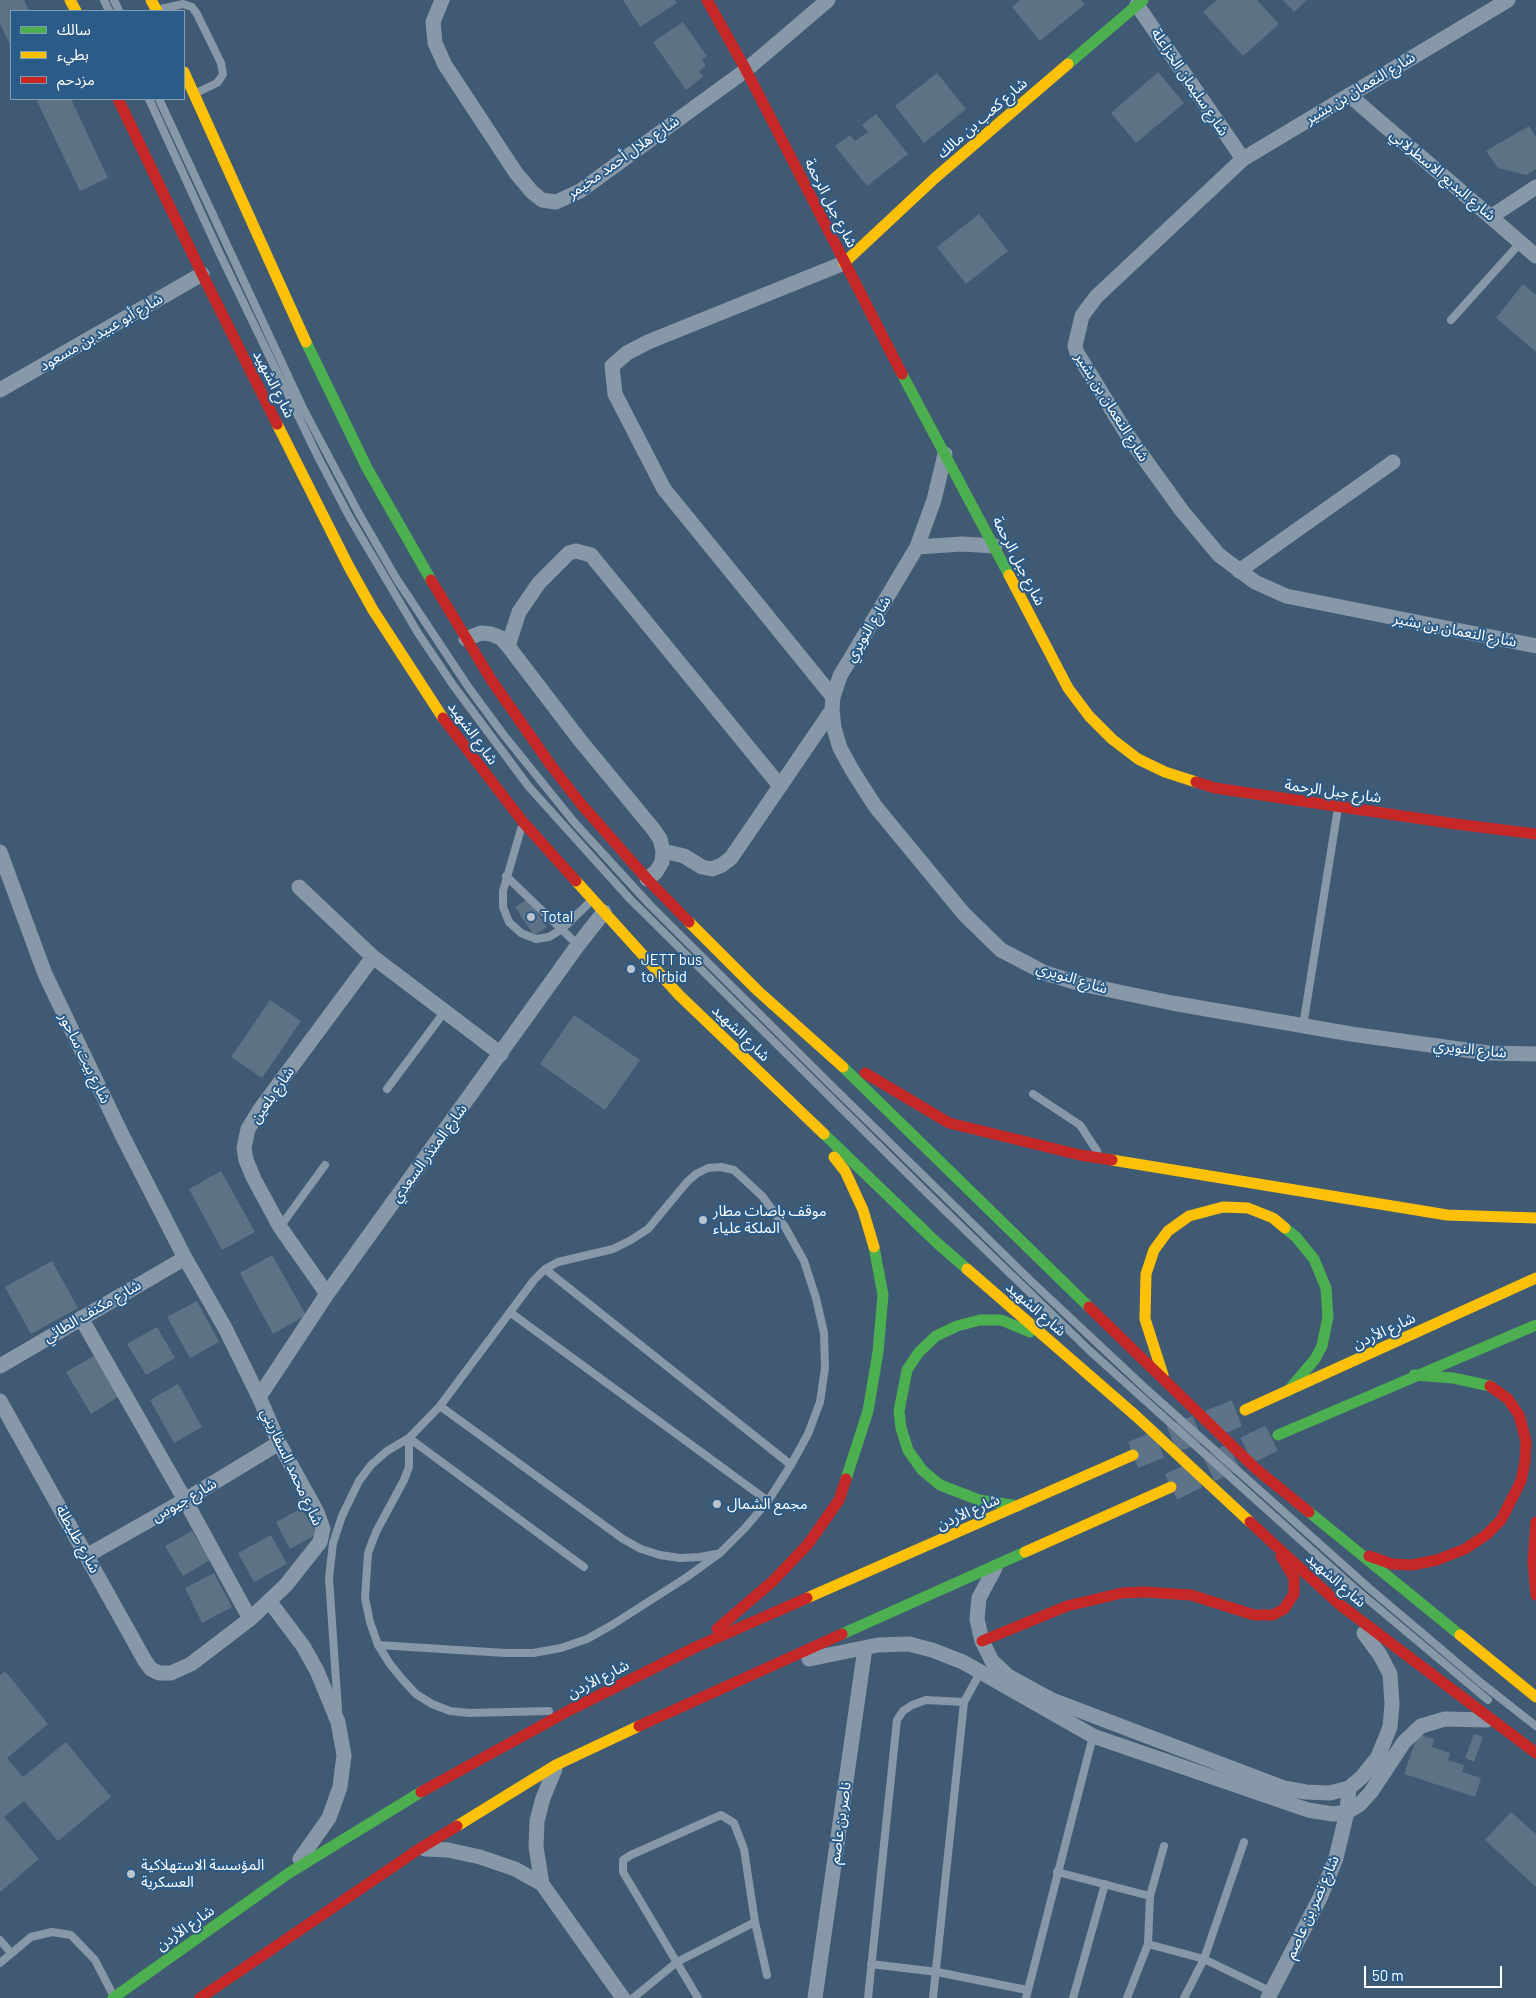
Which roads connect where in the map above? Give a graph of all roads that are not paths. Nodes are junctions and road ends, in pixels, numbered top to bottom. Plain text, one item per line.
1 (442, 0) edge
2 (707, 0) edge
3 (828, 0) edge
4 (1508, 0) edge
5 (1140, 2) edge
6 (155, 7) edge
7 (746, 70) junction
8 (185, 74) edge
9 (194, 94) junction
10 (1349, 95) junction
11 (118, 100) edge
12 (149, 100) edge
13 (159, 100) edge
14 (1243, 159) junction
15 (1536, 187) edge
16 (1492, 216) junction
17 (1521, 242) junction
18 (1536, 256) edge
19 (844, 263) junction
20 (202, 274) junction
21 (1452, 320) dead end
22 (0, 390) edge
23 (945, 454) junction
24 (1393, 462) dead end
25 (917, 546) junction
26 (995, 546) junction
27 (1239, 571) junction
28 (466, 638) junction
29 (508, 646) junction
30 (1536, 646) edge
31 (832, 704) junction
32 (780, 786) junction
33 (1338, 807) junction
34 (523, 822) junction
35 (1536, 834) edge
36 (663, 851) junction
37 (0, 852) edge
38 (506, 876) junction
39 (647, 879) junction
40 (299, 887) dead end
41 (593, 899) junction
42 (604, 912) junction
43 (562, 929) junction
44 (578, 945) junction
45 (373, 958) junction
46 (445, 1011) junction
47 (1303, 1026) junction
48 (824, 1048) junction
49 (501, 1054) junction
50 (1536, 1054) edge
51 (387, 1089) dead end
52 (1033, 1094) dead end
53 (792, 1103) junction
54 (1102, 1159) junction
55 (326, 1165) dead end
56 (1536, 1218) edge
57 (280, 1227) junction
58 (185, 1258) junction
59 (545, 1270) junction
60 (1536, 1278) edge
61 (327, 1294) junction
62 (510, 1313) junction
63 (81, 1318) junction
64 (1536, 1325) edge
65 (2, 1360) edge
66 (1080, 1368) junction
67 (1414, 1375) junction
68 (1165, 1382) junction
69 (1288, 1391) junction
70 (259, 1397) junction
71 (0, 1401) edge
72 (440, 1406) junction
73 (1244, 1410) tunnel mouth
74 (1278, 1435) tunnel mouth
75 (409, 1438) junction
76 (279, 1443) junction
77 (1133, 1454) tunnel mouth
78 (791, 1465) junction
79 (1171, 1487) tunnel mouth
80 (185, 1500) junction
81 (768, 1501) junction
82 (1018, 1506) junction
83 (1536, 1522) edge
84 (1342, 1540) junction
85 (1273, 1545) junction
86 (720, 1552) junction
87 (88, 1555) junction
88 (997, 1564) junction
89 (584, 1567) dead end
90 (1536, 1596) edge
91 (270, 1602) junction
92 (1339, 1604) junction
93 (250, 1619) junction
94 (982, 1641) junction
95 (378, 1645) junction
96 (696, 1647) junction
97 (865, 1648) junction
98 (963, 1662) junction
99 (769, 1667) junction
100 (159, 1673) joint
101 (980, 1673) junction
102 (1536, 1697) edge
103 (964, 1702) junction
104 (570, 1710) junction
105 (1496, 1714) junction
106 (338, 1722) junction
107 (1536, 1726) edge
108 (1092, 1736) junction
109 (1536, 1753) edge
110 (556, 1765) junction
111 (1349, 1788) junction
112 (1347, 1812) junction
113 (1244, 1842) dead end
114 (1164, 1846) dead end
115 (419, 1849) junction
116 (1057, 1872) junction
117 (289, 1873) junction
118 (542, 1884) junction
119 (1105, 1884) junction
120 (1150, 1896) junction
121 (755, 1922) junction
122 (0, 1940) edge
123 (1148, 1944) junction
124 (11, 1954) junction
125 (1204, 1959) junction
126 (677, 1962) junction
127 (0, 1963) edge
128 (871, 1964) junction
129 (937, 1972) junction
130 (767, 1975) dead end
131 (1027, 1994) edge
132 (1270, 1995) edge
133 (114, 1998) edge
134 (200, 1998) edge
135 (623, 1998) edge
136 (633, 1998) edge
137 (698, 1998) edge
138 (815, 1998) edge
139 (868, 1998) edge
140 (933, 1998) edge
141 (1073, 1998) edge
142 (1127, 1998) edge
143 (1184, 1998) edge

1 - 7 street, شارع هلال أحمد مخيمر
2 - 7 main road, شارع جبل الرحمة
3 - 7 street, شارع هلال أحمد مخيمر
4 - 10 street, شارع النعمان بن بشير
5 - 14 street, شارع سليمان الخزاعلة
5 - 19 main road, شارع كعب بن مالك
6 - 9 lane
7 - 19 main road, شارع جبل الرحمة
8 - 9 main road
9 - 28 main road
10 - 14 street, شارع النعمان بن بشير
10 - 16 street, شارع البديع الاسطرلابي
11 - 20 main road, شارع الشهيد
12 - 105 lane
13 - 107 lane
14 - 27 street, شارع النعمان بن بشير
15 - 16 street
16 - 17 street, شارع البديع الاسطرلابي
17 - 18 street, شارع البديع الاسطرلابي
17 - 21 lane
19 - 23 main road, شارع جبل الرحمة
19 - 31 street
20 - 22 street, شارع أبو عبيد بن مسعود
20 - 34 main road, شارع الشهيد
23 - 25 street, شارع النويري
23 - 26 main road, شارع جبل الرحمة
24 - 27 street
25 - 26 street
25 - 31 street, شارع النويري
26 - 33 main road, شارع جبل الرحمة
27 - 30 street, شارع النعمان بن بشير
28 - 29 street
28 - 39 main road
29 - 32 street
29 - 36 street
31 - 32 street
31 - 47 street, شارع النويري
32 - 36 street
33 - 35 main road, شارع جبل الرحمة
33 - 47 lane
34 - 38 lane
34 - 41 main road, شارع الشهيد
36 - 39 street
37 - 58 street, شارع بيت ساحور
38 - 43 lane
38 - 43 lane
39 - 48 main road
40 - 45 street
41 - 42 main road, شارع الشهيد
41 - 43 lane
42 - 44 street, شارع المنذر السعدي
42 - 53 main road, شارع الشهيد
43 - 44 lane
44 - 49 street, شارع المنذر السعدي
45 - 46 street
45 - 57 street, شارع بلعين
46 - 49 street
46 - 51 lane
47 - 50 street, شارع النويري
48 - 54 main road
48 - 68 main road
49 - 61 street, شارع المنذر السعدي
52 - 54 lane
53 - 66 main road, شارع الشهيد
53 - 96 main road
54 - 56 main road
55 - 57 lane
57 - 61 street, شارع بلعين
58 - 63 street, شارع مكنف الطائي
58 - 70 street, شارع محمد السفاريني
59 - 62 lane
59 - 78 lane
59 - 78 lane
60 - 69 main road, شارع الأردن
61 - 70 street, شارع المنذر السعدي
62 - 72 lane
62 - 81 lane
63 - 65 street, شارع مكنف الطائي
63 - 80 street
64 - 67 main road
66 - 82 main road
66 - 85 main road, شارع الشهيد
67 - 74 main road
67 - 84 main road
68 - 69 main road
68 - 84 main road
69 - 73 main road, شارع الأردن
70 - 76 street, شارع محمد السفاريني
71 - 87 street, شارع طليطلة
72 - 75 lane
72 - 86 lane
75 - 89 lane
75 - 95 lane
75 - 106 lane
76 - 80 street, شارع جيوس
76 - 91 street, شارع محمد السفاريني
77 - 82 main road, شارع الأردن
78 - 81 lane
79 - 88 main road
80 - 87 street, شارع جيوس
80 - 93 street
81 - 86 lane
82 - 96 main road, شارع الأردن
83 - 90 main road
84 - 102 main road
85 - 92 main road, شارع الشهيد
85 - 94 main road
86 - 95 lane
87 - 100 street, شارع طليطلة
88 - 94 street
88 - 99 main road
91 - 93 street, شارع محمد السفاريني
91 - 106 street
92 - 105 main road, شارع الشهيد
92 - 111 street
93 - 100 street, شارع محمد السفاريني
94 - 98 street
94 - 111 street
95 - 104 lane
96 - 104 main road, شارع الأردن
97 - 98 street
97 - 99 street
97 - 138 street, ناصر بن عاصم
98 - 101 street
99 - 110 main road
101 - 103 lane
101 - 108 street
103 - 128 lane
103 - 129 lane
104 - 117 main road, شارع الأردن
105 - 109 main road, شارع الشهيد
105 - 112 street
106 - 117 street
108 - 112 street
108 - 116 lane
110 - 115 main road
110 - 118 street
111 - 112 street, شارع نصر بن عاصم
112 - 132 street, شارع نصر بن عاصم
113 - 125 lane
114 - 120 lane
115 - 118 street
115 - 134 main road
116 - 119 lane
116 - 131 lane
117 - 133 main road, شارع الأردن
118 - 135 street
119 - 120 lane
119 - 141 lane
120 - 123 lane
121 - 126 lane
121 - 126 lane
121 - 130 lane
122 - 124 lane
123 - 125 lane
123 - 142 lane
124 - 127 lane
124 - 133 lane
125 - 132 lane
125 - 143 lane
126 - 136 lane
126 - 137 lane
128 - 129 lane
128 - 139 lane
129 - 131 lane
129 - 140 lane

